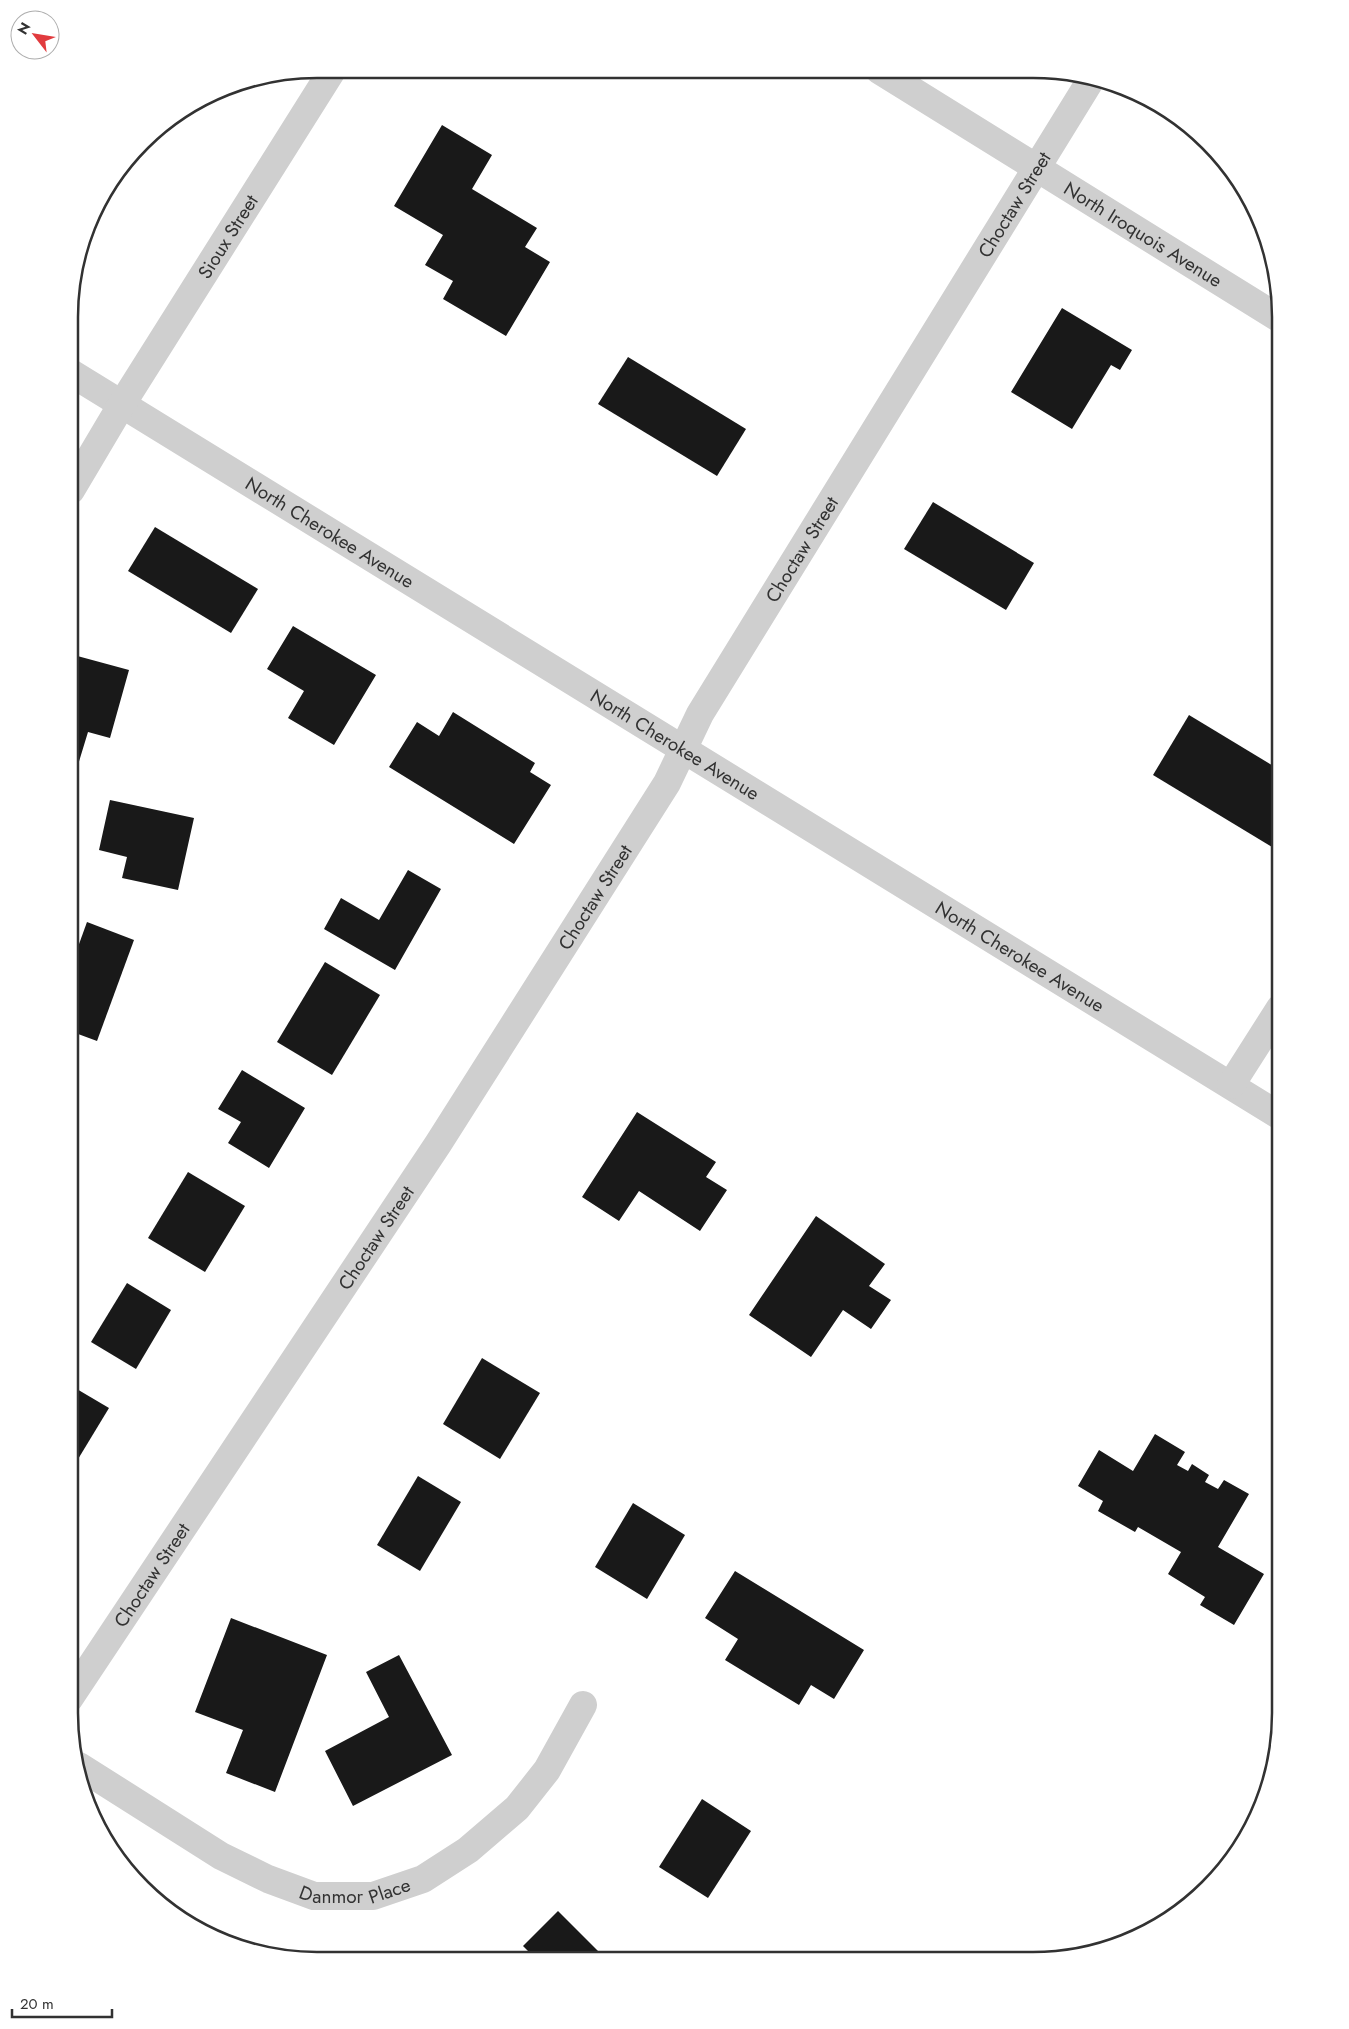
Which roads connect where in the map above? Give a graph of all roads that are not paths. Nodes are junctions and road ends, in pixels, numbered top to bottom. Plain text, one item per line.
1 (327, 78) edge
2 (892, 78) edge
3 (1088, 84) edge
4 (1036, 168) junction
5 (1272, 314) edge
6 (78, 377) edge
7 (122, 404) junction
8 (78, 477) edge
9 (684, 748) junction
10 (1272, 1021) edge
11 (1231, 1085) junction
12 (1272, 1111) edge
13 (78, 1685) edge
14 (583, 1705) dead end
15 (85, 1770) edge

1 - 7 street, Sioux Street
2 - 4 street, North Iroquois Avenue
3 - 4 street, Choctaw Street
4 - 5 street, North Iroquois Avenue
4 - 9 street, Choctaw Street
6 - 7 street, North Cherokee Avenue
7 - 8 street, Sioux Street
7 - 9 street, North Cherokee Avenue
9 - 11 street, North Cherokee Avenue
9 - 13 street, Choctaw Street
10 - 11 street
11 - 12 street, North Cherokee Avenue
14 - 15 street, Danmor Place

